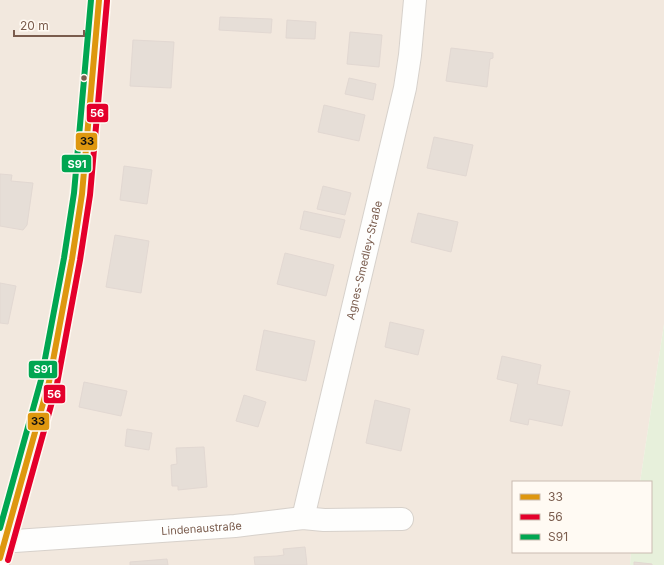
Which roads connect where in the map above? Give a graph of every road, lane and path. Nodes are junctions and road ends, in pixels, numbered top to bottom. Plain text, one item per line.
1 (100, 0) edge
2 (415, 0) edge
3 (303, 518) junction
4 (402, 519) dead end
5 (2, 547) edge

1 - 5 street
2 - 3 street, Agnes-Smedley-Straße
3 - 4 street, Lindenaustraße
3 - 5 street, Lindenaustraße

